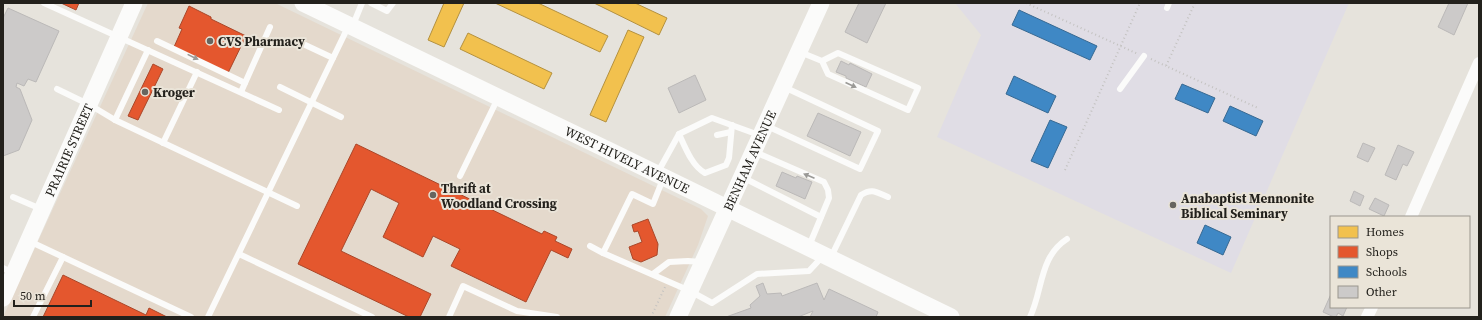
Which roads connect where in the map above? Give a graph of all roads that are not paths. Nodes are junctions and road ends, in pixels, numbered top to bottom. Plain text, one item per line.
1 (44, 3) edge
2 (134, 3) edge
3 (362, 3) edge
4 (371, 3) edge
5 (393, 3) edge
6 (821, 3) edge
7 (312, 5) edge
8 (350, 26) junction
9 (270, 27) dead end
10 (119, 36) junction
11 (158, 41) dead end
12 (301, 43) dead end
13 (148, 50) junction
14 (799, 51) junction
15 (1144, 56) road end
16 (333, 58) junction
17 (822, 62) junction
18 (1479, 63) edge
19 (197, 72) junction
20 (245, 83) junction
21 (280, 87) dead end
22 (782, 87) junction
23 (57, 89) dead end
24 (1120, 89) dead end
25 (241, 92) junction
26 (498, 97) junction
27 (312, 102) junction
28 (90, 105) junction
29 (279, 110) dead end
30 (341, 117) dead end
31 (115, 120) junction
32 (732, 125) junction
33 (763, 130) junction
34 (731, 132) junction
35 (678, 134) junction
36 (717, 135) dead end
37 (163, 143) junction
38 (729, 147) junction
39 (723, 150) dead end
40 (753, 151) junction
41 (460, 176) dead end
42 (661, 176) junction
43 (741, 177) junction
44 (269, 193) junction
45 (13, 197) dead end
46 (888, 197) dead end
47 (297, 206) dead end
48 (727, 208) junction
49 (43, 210) junction
50 (1411, 216) edge
51 (821, 217) junction
52 (1067, 239) dead end
53 (29, 241) junction
54 (590, 246) dead end
55 (808, 247) junction
56 (603, 253) junction
57 (239, 254) junction
58 (63, 257) junction
59 (827, 257) junction
60 (703, 263) junction
61 (9, 270) edge
62 (652, 274) junction
63 (690, 291) junction
64 (3, 298) edge
65 (1372, 308) edge
66 (945, 316) edge
67 (33, 317) edge
68 (191, 317) edge
69 (208, 317) edge
70 (372, 317) edge
71 (449, 317) edge
72 (557, 317) edge
73 (678, 317) edge
74 (1030, 317) edge
75 (1367, 317) edge

1 - 10 lane
2 - 10 street, PRAIRIE STREET
3 - 8 lane
4 - 5 lane
6 - 14 street, BENHAM AVENUE
7 - 8 street, WEST HIVELY AVENUE
8 - 16 lane
8 - 26 street, WEST HIVELY AVENUE
9 - 20 lane
10 - 13 lane
10 - 28 street, PRAIRIE STREET
11 -> 20 lane
12 - 16 lane
13 - 19 lane
13 - 31 lane
14 - 17 lane
14 - 22 street, BENHAM AVENUE
15 - 24 lane
16 - 27 lane
17 -> 17 lane
18 - 50 street
19 - 25 lane
19 - 37 lane
20 - 25 lane
21 - 27 lane
22 - 33 street, BENHAM AVENUE
22 - 33 lane
23 - 28 lane
25 - 29 lane
26 - 41 lane
26 - 42 street, WEST HIVELY AVENUE
27 - 30 lane
27 - 44 lane
28 - 31 lane
28 - 49 street, PRAIRIE STREET
31 - 37 lane
32 - 33 lane
32 - 34 lane
32 - 35 lane
33 - 40 street, BENHAM AVENUE
34 - 36 lane
34 - 38 lane
35 - 38 lane
35 - 42 lane
37 - 44 lane
38 - 39 lane
40 - 43 street, BENHAM AVENUE
51 -> 40 lane
42 - 48 street, WEST HIVELY AVENUE
42 - 56 lane
43 - 48 street, BENHAM AVENUE
43 - 51 lane
44 - 47 lane
44 - 57 lane
45 - 49 lane
46 - 59 lane
48 - 55 street, WEST HIVELY AVENUE
48 - 60 street, BENHAM AVENUE
49 - 53 street, PRAIRIE STREET
51 - 55 lane
52 - 74 lane
53 - 58 lane
53 - 61 street, PRAIRIE STREET
54 - 56 lane
55 - 59 street, WEST HIVELY AVENUE
56 - 62 lane
57 - 69 lane
57 - 70 lane
58 - 67 lane
58 - 68 lane
59 - 63 lane
59 - 66 street, WEST HIVELY AVENUE
60 - 62 lane
60 - 63 street, BENHAM AVENUE
61 - 64 street, PRAIRIE STREET
62 - 63 lane
63 - 73 street, BENHAM AVENUE
65 - 75 street
71 - 72 lane

